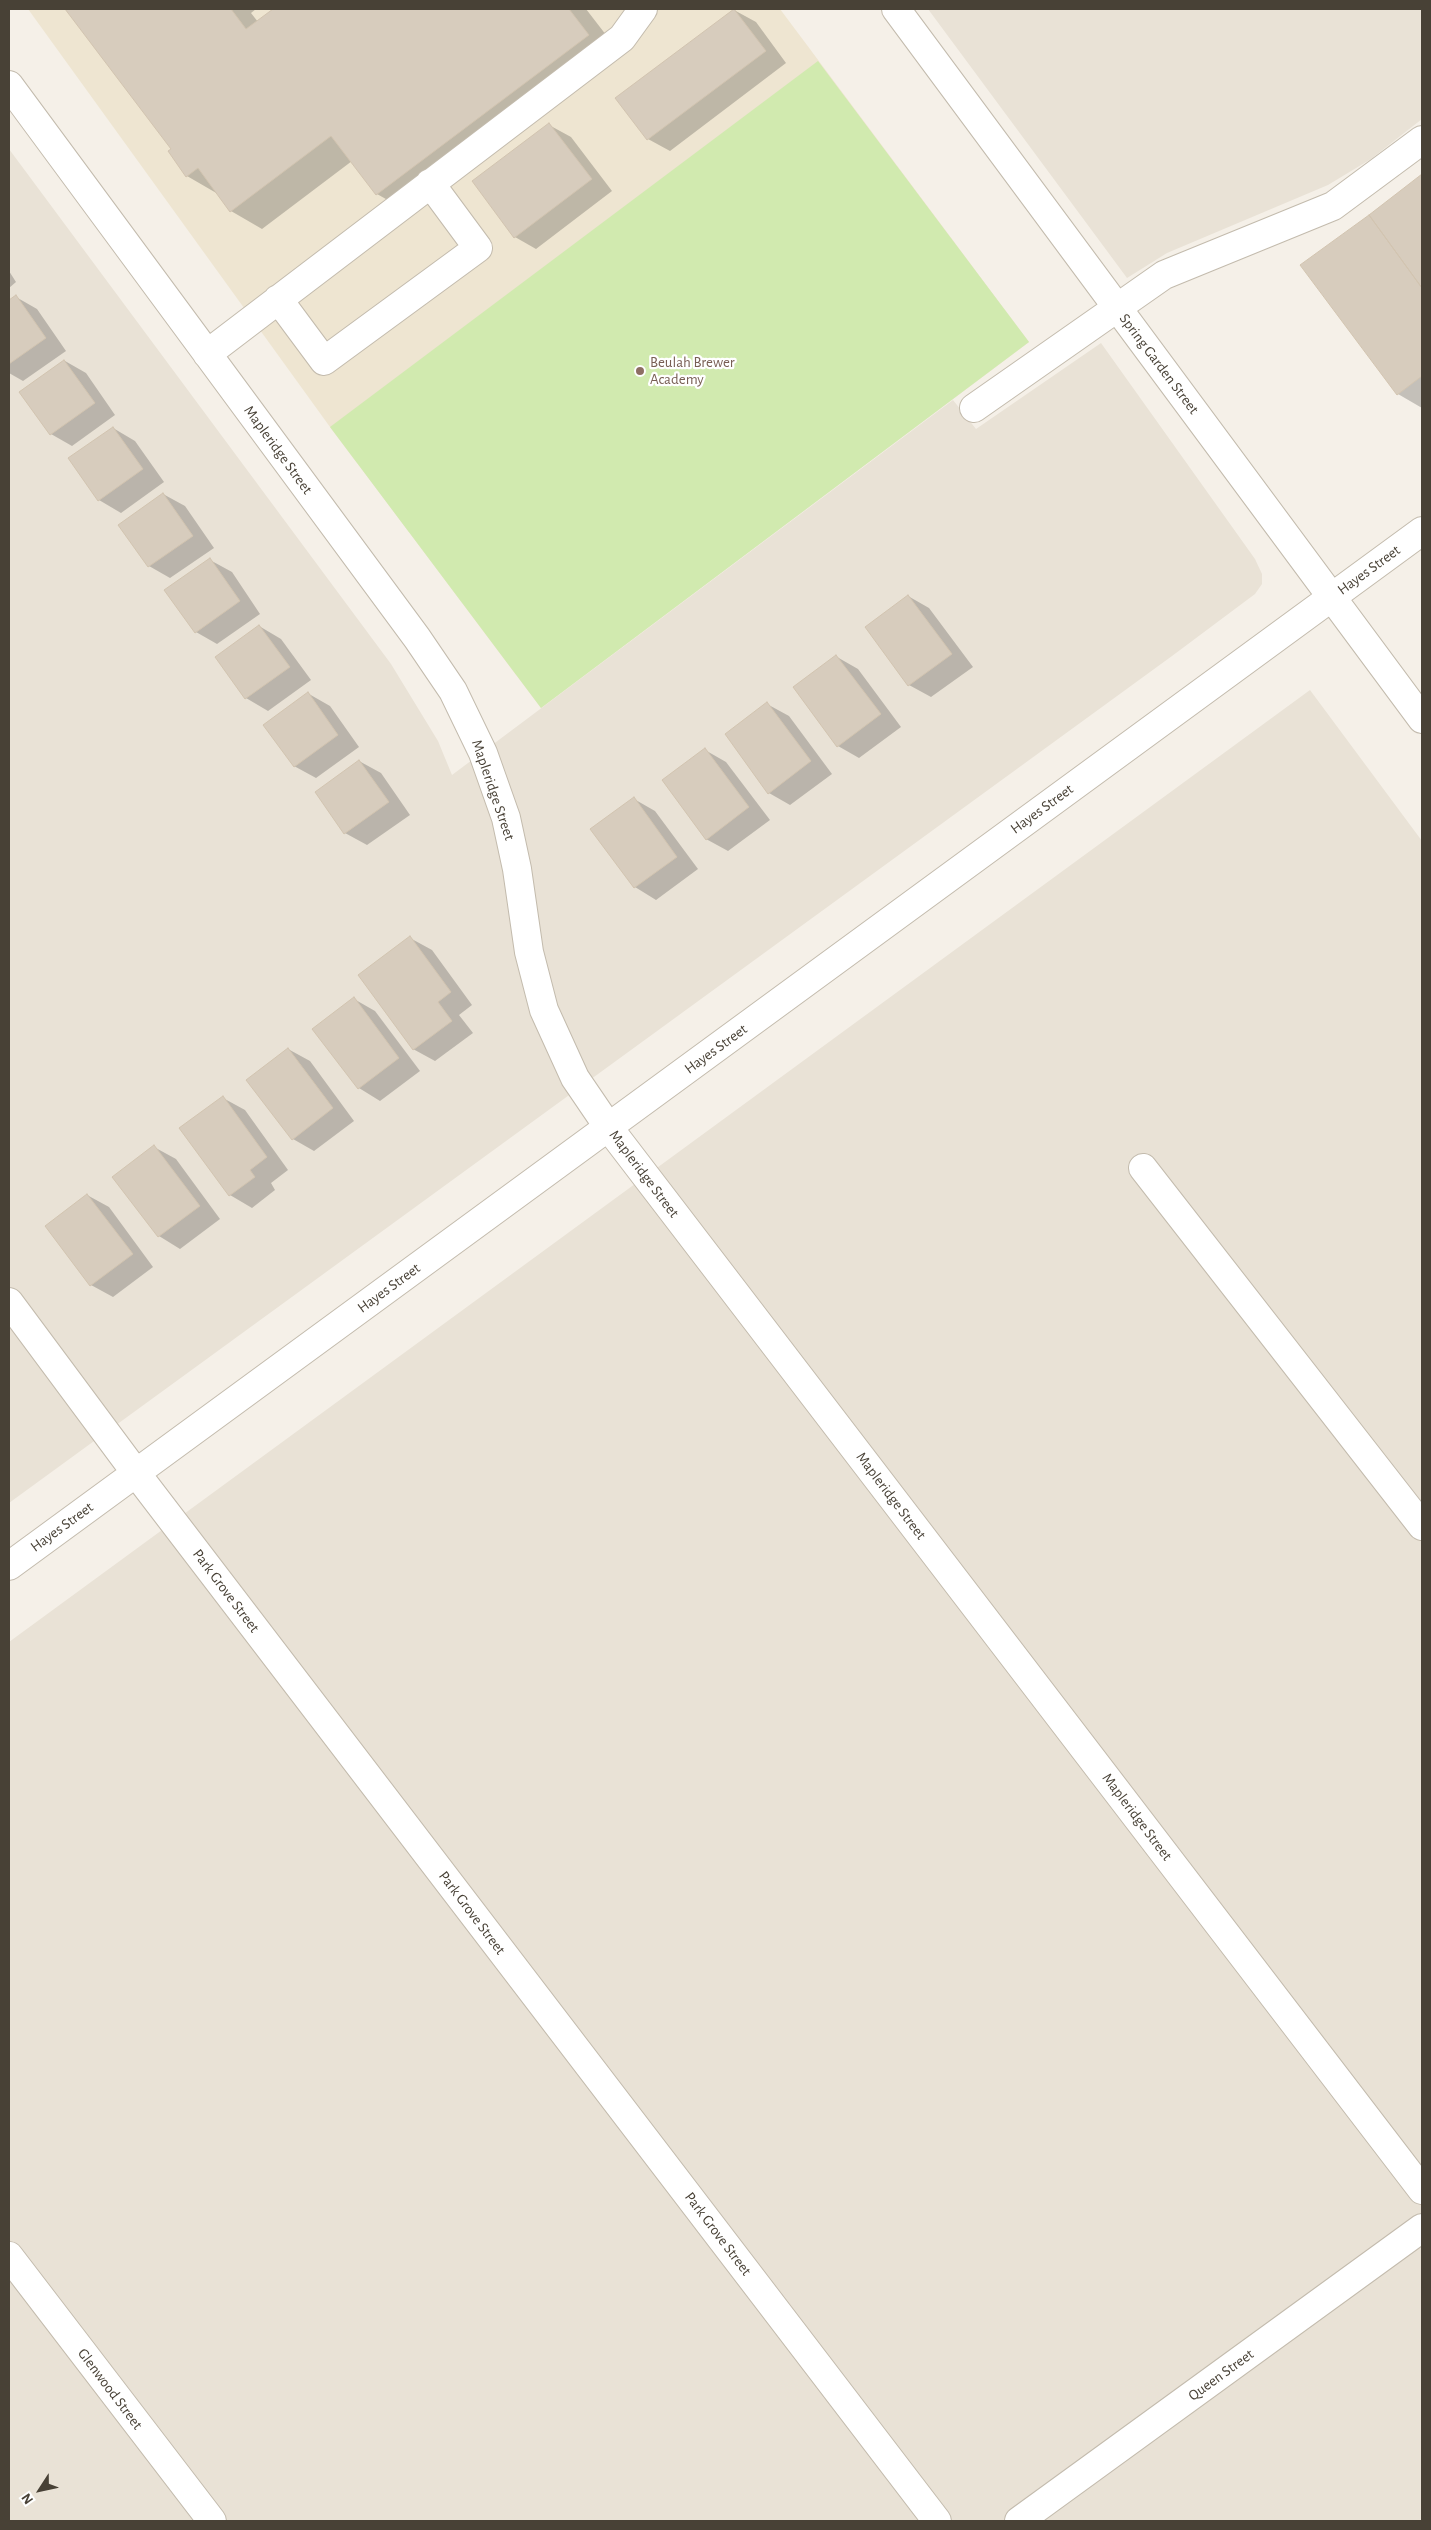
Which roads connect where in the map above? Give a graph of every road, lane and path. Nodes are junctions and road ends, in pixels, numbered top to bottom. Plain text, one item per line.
1 (643, 9) edge
2 (896, 9) edge
3 (9, 85) edge
4 (1422, 140) edge
5 (430, 183) junction
6 (278, 300) junction
7 (1117, 308) junction
8 (207, 354) junction
9 (974, 408) dead end
10 (1422, 531) edge
11 (1331, 597) junction
12 (1422, 719) edge
13 (609, 1128) junction
14 (1143, 1168) dead end
15 (9, 1302) edge
16 (136, 1473) junction
17 (1422, 1526) edge
18 (9, 1566) edge
19 (1422, 2190) edge
20 (1422, 2228) edge
21 (9, 2256) edge
22 (212, 2521) edge
23 (937, 2521) edge
24 (1019, 2521) edge

1 - 5 street
2 - 7 street, Spring Garden Street
3 - 8 street, Mapleridge Street
4 - 7 street
5 - 6 street
5 - 6 street
6 - 8 street
7 - 9 street
7 - 11 street, Spring Garden Street
8 - 13 street, Mapleridge Street
10 - 11 street, Hayes Street
11 - 12 street, Spring Garden Street
11 - 13 street, Hayes Street
13 - 16 street, Hayes Street
13 - 19 street, Mapleridge Street
14 - 17 street
15 - 16 street, Park Grove Street
16 - 18 street, Hayes Street
16 - 23 street, Park Grove Street
20 - 24 street, Queen Street
21 - 22 street, Glenwood Street

